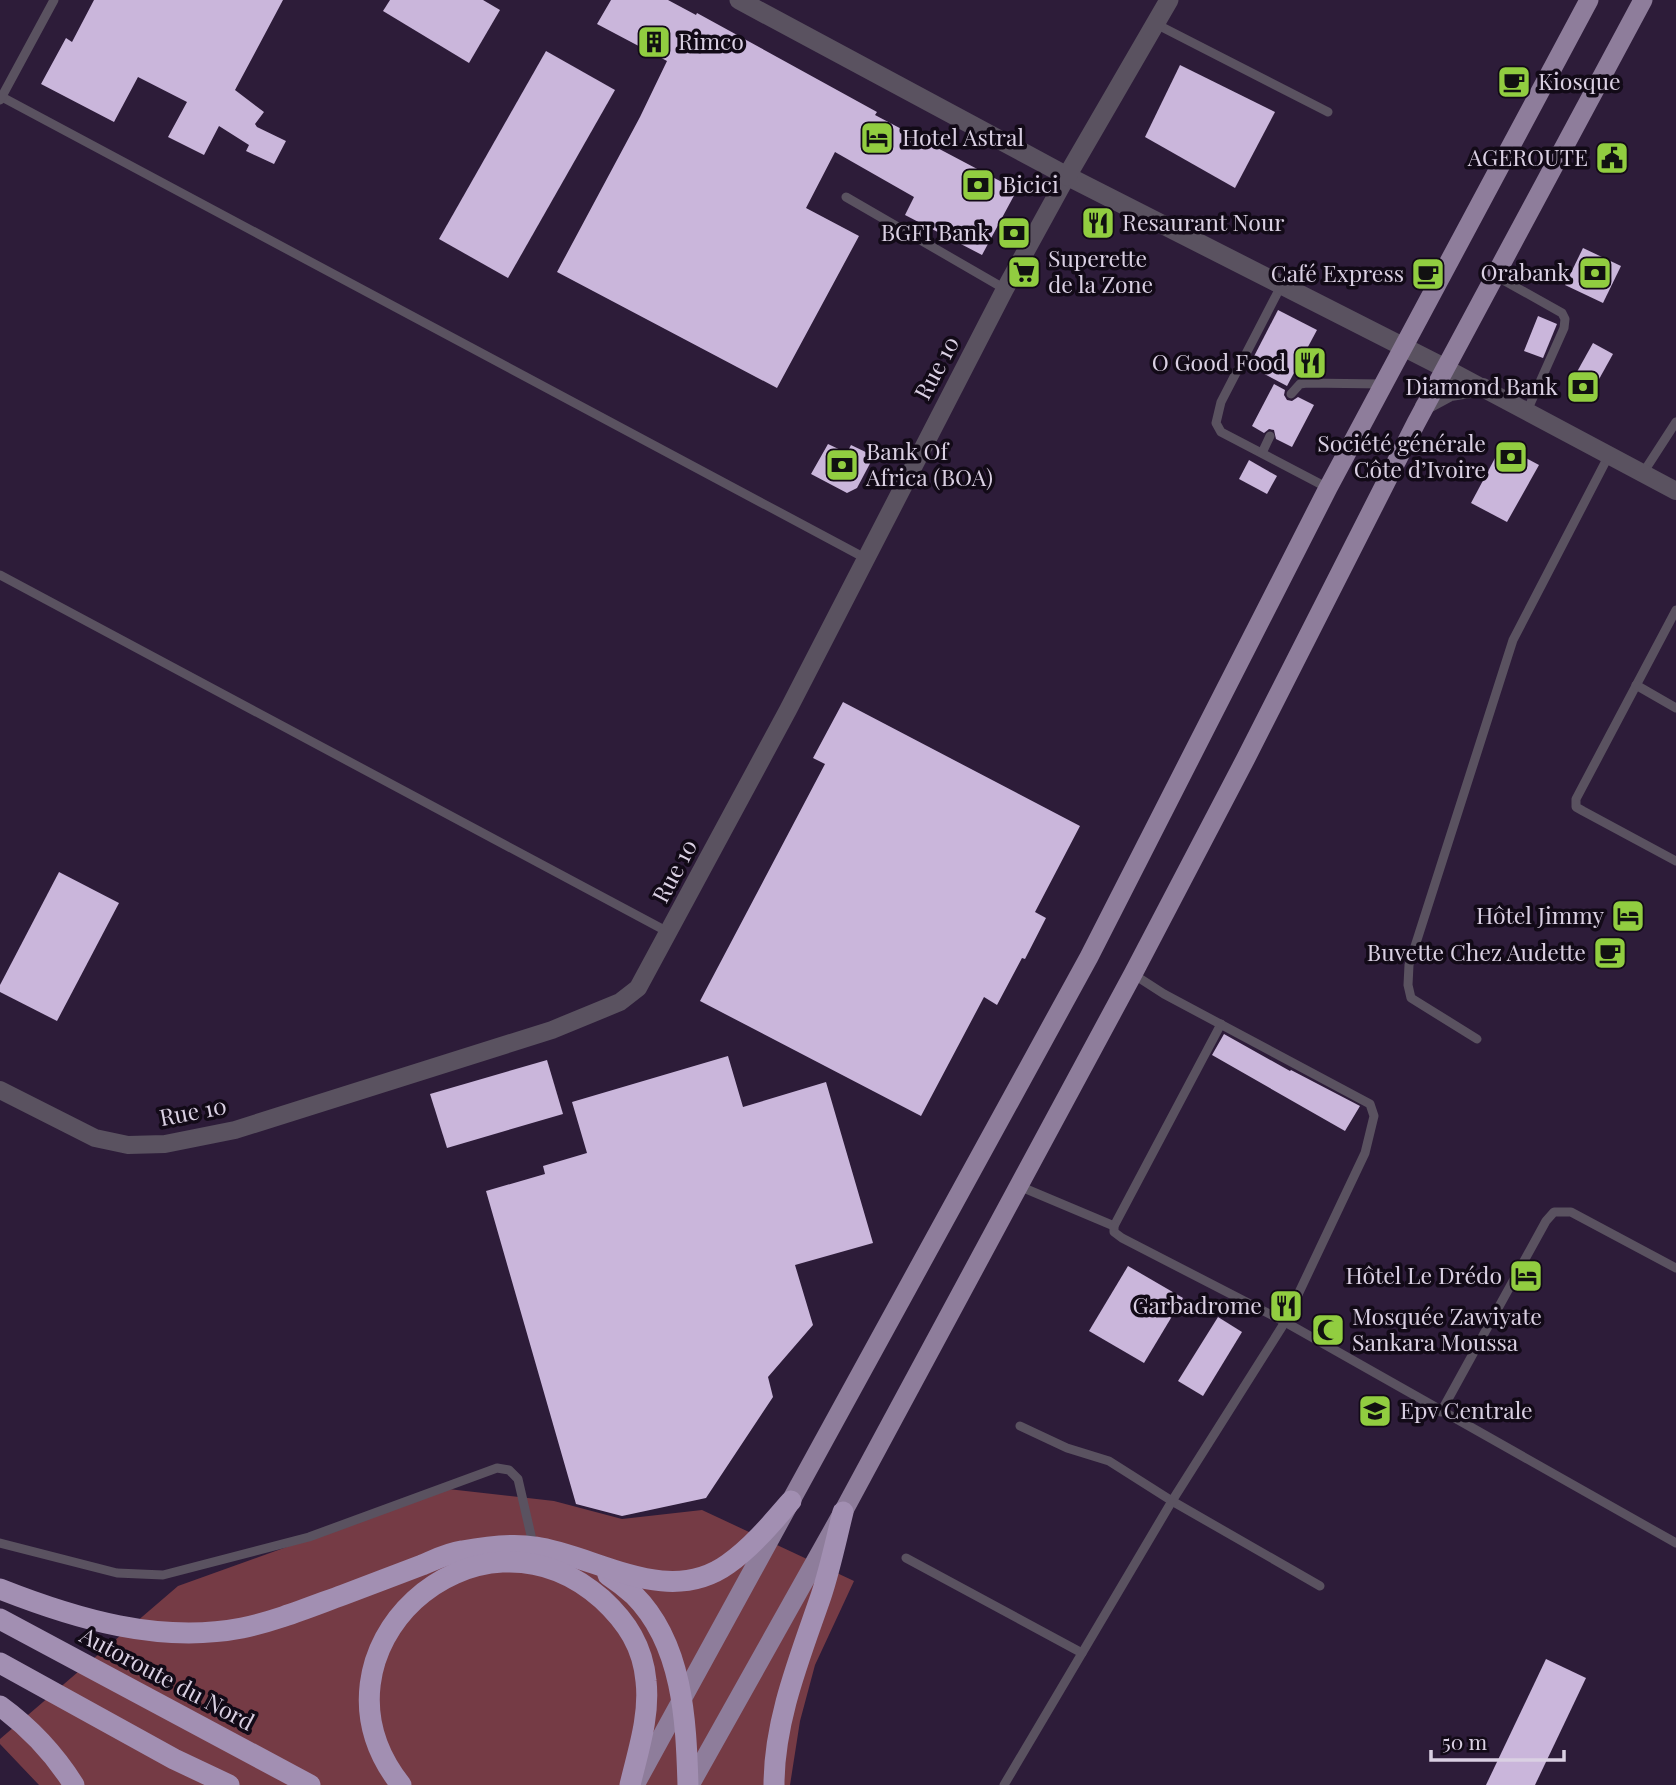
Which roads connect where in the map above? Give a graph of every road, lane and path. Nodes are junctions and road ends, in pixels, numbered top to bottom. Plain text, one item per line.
1 (54, 0) edge
2 (739, 0) edge
3 (1169, 0) edge
4 (1589, 0) edge
5 (1643, 0) edge
6 (1156, 24) junction
7 (1, 97) edge
8 (1328, 112) dead end
9 (1068, 176) junction
10 (846, 197) dead end
11 (1494, 275) junction
12 (1282, 284) junction
13 (1005, 289) junction
14 (1403, 346) junction
15 (1445, 368) junction
16 (1382, 384) junction
17 (1483, 387) junction
18 (1292, 394) dead end
19 (1424, 406) junction
20 (1527, 411) junction
21 (1676, 422) edge
22 (1270, 436) dead end
23 (1262, 453) junction
24 (1609, 455) junction
25 (1643, 473) junction
26 (1328, 488) junction
27 (1676, 491) edge
28 (865, 558) junction
29 (0, 575) edge
30 (1676, 610) edge
31 (1636, 685) junction
32 (1676, 708) edge
33 (1676, 861) edge
34 (670, 933) junction
35 (1133, 974) junction
36 (1221, 1024) junction
37 (1477, 1039) dead end
38 (0, 1090) edge
39 (1019, 1186) junction
40 (1114, 1226) junction
41 (1676, 1268) edge
42 (1285, 1322) junction
43 (1441, 1412) junction
44 (1020, 1426) dead end
45 (791, 1501) junction
46 (1172, 1501) junction
47 (844, 1512) junction
48 (0, 1543) edge
49 (1676, 1543) edge
50 (533, 1546) junction
51 (905, 1558) dead end
52 (596, 1565) junction
53 (1320, 1586) dead end
54 (0, 1589) edge
55 (0, 1619) edge
56 (1082, 1653) junction
57 (0, 1663) edge
58 (682, 1703) junction
59 (0, 1706) edge
60 (74, 1785) edge
61 (229, 1785) edge
62 (310, 1785) edge
63 (401, 1785) edge
64 (630, 1785) edge
65 (635, 1785) edge
66 (689, 1785) edge
67 (774, 1785) edge
68 (1004, 1785) edge

1 - 7 lane
2 - 9 street
3 - 6 street
4 - 14 main road
5 - 11 main road
6 - 8 lane
6 - 9 street
7 - 28 lane
9 - 12 street
9 - 13 street, Rue 10
10 - 13 lane
11 - 15 main road
11 - 20 lane
12 - 14 street
12 - 23 lane
13 - 28 street, Rue 10
14 - 15 street
14 - 16 main road
15 - 17 street
15 - 19 main road
16 - 18 lane
16 - 26 main road
17 - 19 street
17 - 20 street
19 - 35 main road
20 - 24 street
21 - 25 lane
22 - 23 lane
23 - 26 lane
24 - 25 street
24 - 37 lane
25 - 27 street
26 - 45 main road
28 - 34 street, Rue 10
29 - 34 lane
30 - 31 lane
31 - 32 lane
31 - 33 lane
34 - 38 street, Rue 10
35 - 36 lane
35 - 39 main road
36 - 40 lane
36 - 42 lane
39 - 40 lane
39 - 47 main road
40 - 42 lane
41 - 43 lane
42 - 43 lane
42 - 46 lane
43 - 49 lane
44 - 46 lane
45 - 52 highway
45 - 58 main road
46 - 53 lane
46 - 56 lane
47 - 66 main road
47 - 67 highway
48 - 50 lane
50 - 52 highway
50 - 54 highway
51 - 56 lane
52 - 58 highway
55 - 62 highway, Autoroute du Nord
56 - 68 lane
57 - 61 highway
58 - 65 main road
58 - 66 highway
59 - 60 highway
63 - 64 highway

